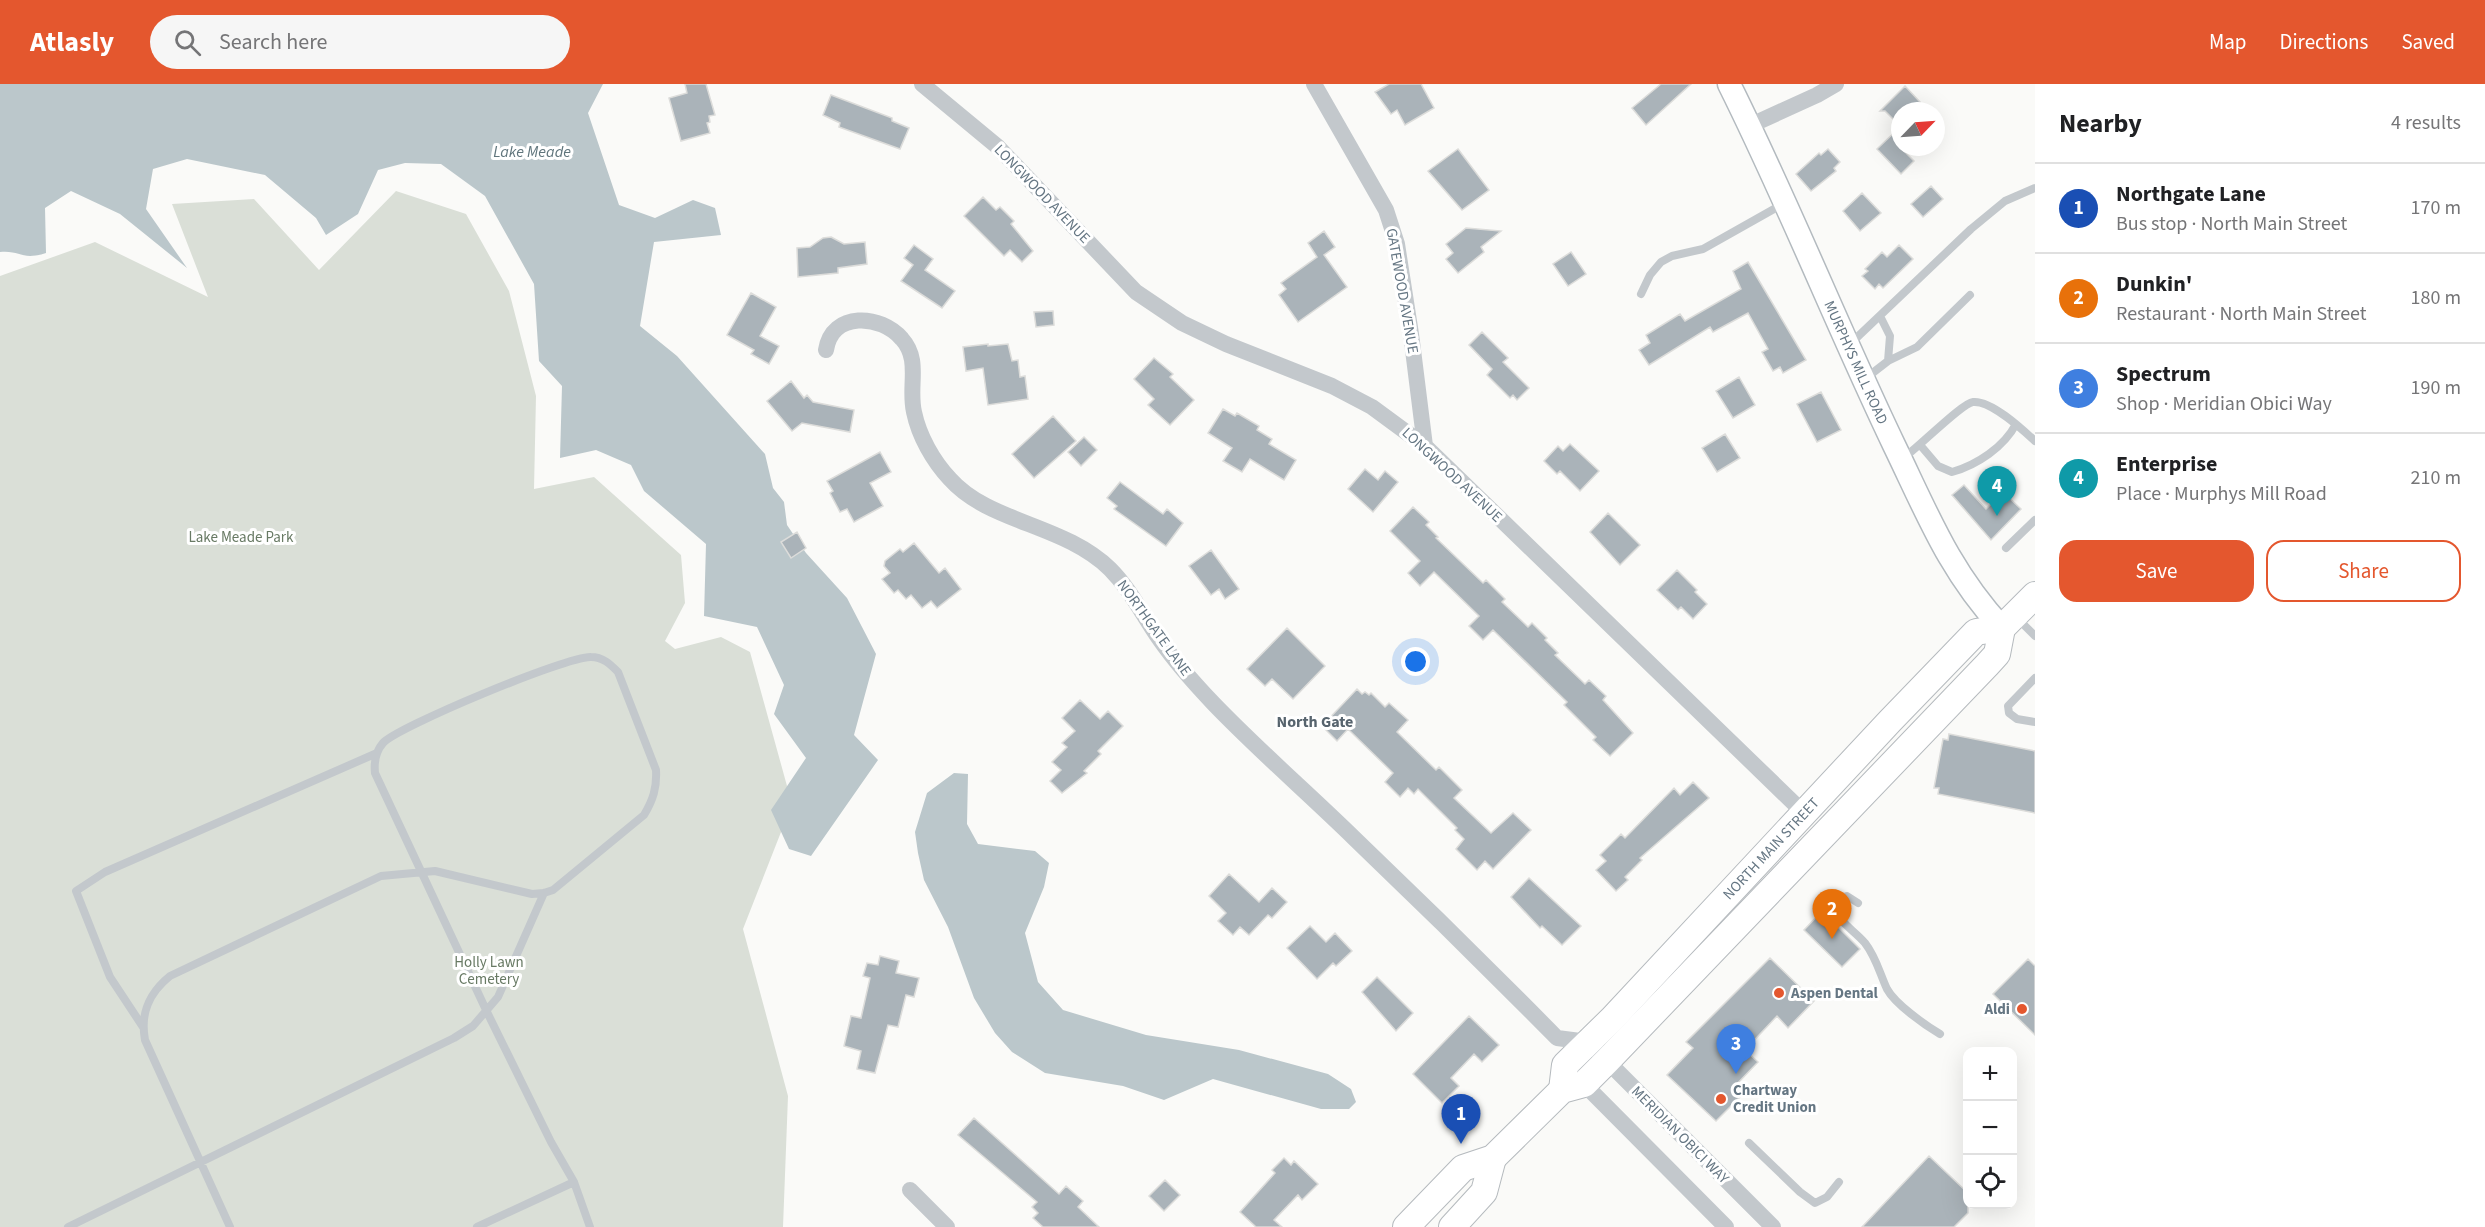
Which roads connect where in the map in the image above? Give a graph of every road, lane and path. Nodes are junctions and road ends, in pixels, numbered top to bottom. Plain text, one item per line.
1 (922, 84) edge
2 (1314, 84) edge
3 (1729, 84) edge
4 (1836, 84) edge
5 (1749, 126) junction
6 (2035, 188) edge
7 (1784, 203) junction
8 (1641, 294) dead end
9 (1970, 295) dead end
10 (1880, 316) junction
11 (1847, 347) junction
12 (826, 350) dead end
13 (1888, 361) junction
14 (1863, 380) junction
15 (2016, 424) junction
16 (2035, 441) edge
17 (1425, 446) junction
18 (1920, 446) junction
19 (1901, 460) junction
20 (2035, 520) edge
21 (2006, 548) dead end
22 (2035, 595) edge
23 (2008, 622) junction
24 (2035, 636) edge
25 (2035, 678) edge
26 (2035, 722) edge
27 (377, 753) junction
28 (1804, 813) junction
29 (420, 870) junction
30 (543, 893) junction
31 (1858, 903) dead end
32 (487, 1012) junction
33 (143, 1027) junction
34 (1940, 1034) dead end
35 (1573, 1049) junction
36 (1607, 1061) junction
37 (1573, 1087) junction
38 (1749, 1143) dead end
39 (1493, 1158) junction
40 (198, 1162) junction
41 (574, 1182) junction
42 (1839, 1182) dead end
43 (910, 1190) dead end
44 (68, 1227) edge
45 (230, 1227) edge
46 (477, 1227) edge
47 (590, 1227) edge
48 (947, 1227) edge
49 (1406, 1227) edge
50 (1452, 1227) edge
51 (1726, 1227) edge
52 (1773, 1227) edge

1 - 17 street, LONGWOOD AVENUE
2 - 17 street, GATEWOOD AVENUE
3 - 5 street, MURPHYS MILL ROAD
4 - 5 street
5 - 7 street, MURPHYS MILL ROAD
6 - 10 lane
7 - 8 lane
7 - 11 street, MURPHYS MILL ROAD
9 - 13 lane
10 - 11 lane
10 - 13 lane
11 - 14 street, MURPHYS MILL ROAD
12 - 35 street, NORTHGATE LANE
13 - 14 lane
14 - 19 street, MURPHYS MILL ROAD
15 - 16 lane
15 - 18 lane
15 - 18 lane
17 - 28 street, LONGWOOD AVENUE
18 - 19 lane
19 - 23 street, MURPHYS MILL ROAD
20 - 21 lane
22 - 23 main road, NORTH MAIN STREET
23 - 24 lane
23 - 28 main road, NORTH MAIN STREET
23 - 36 main road, NORTH MAIN STREET
25 - 26 lane
27 - 29 lane
27 - 30 lane
27 - 33 lane
28 - 35 main road, NORTH MAIN STREET
29 - 30 lane
29 - 32 lane
29 - 33 lane
30 - 32 lane
31 - 34 lane
32 - 40 lane
32 - 41 lane
33 - 40 lane
35 - 36 street, MERIDIAN OBICI WAY
35 - 37 main road
36 - 37 main road, NORTH MAIN STREET
36 - 52 street, MERIDIAN OBICI WAY
37 - 39 main road, NORTH MAIN STREET
37 - 51 street
38 - 42 lane
39 - 49 main road, NORTH MAIN STREET
39 - 50 main road
40 - 44 lane
40 - 45 lane
41 - 46 lane
41 - 47 lane
43 - 48 street

